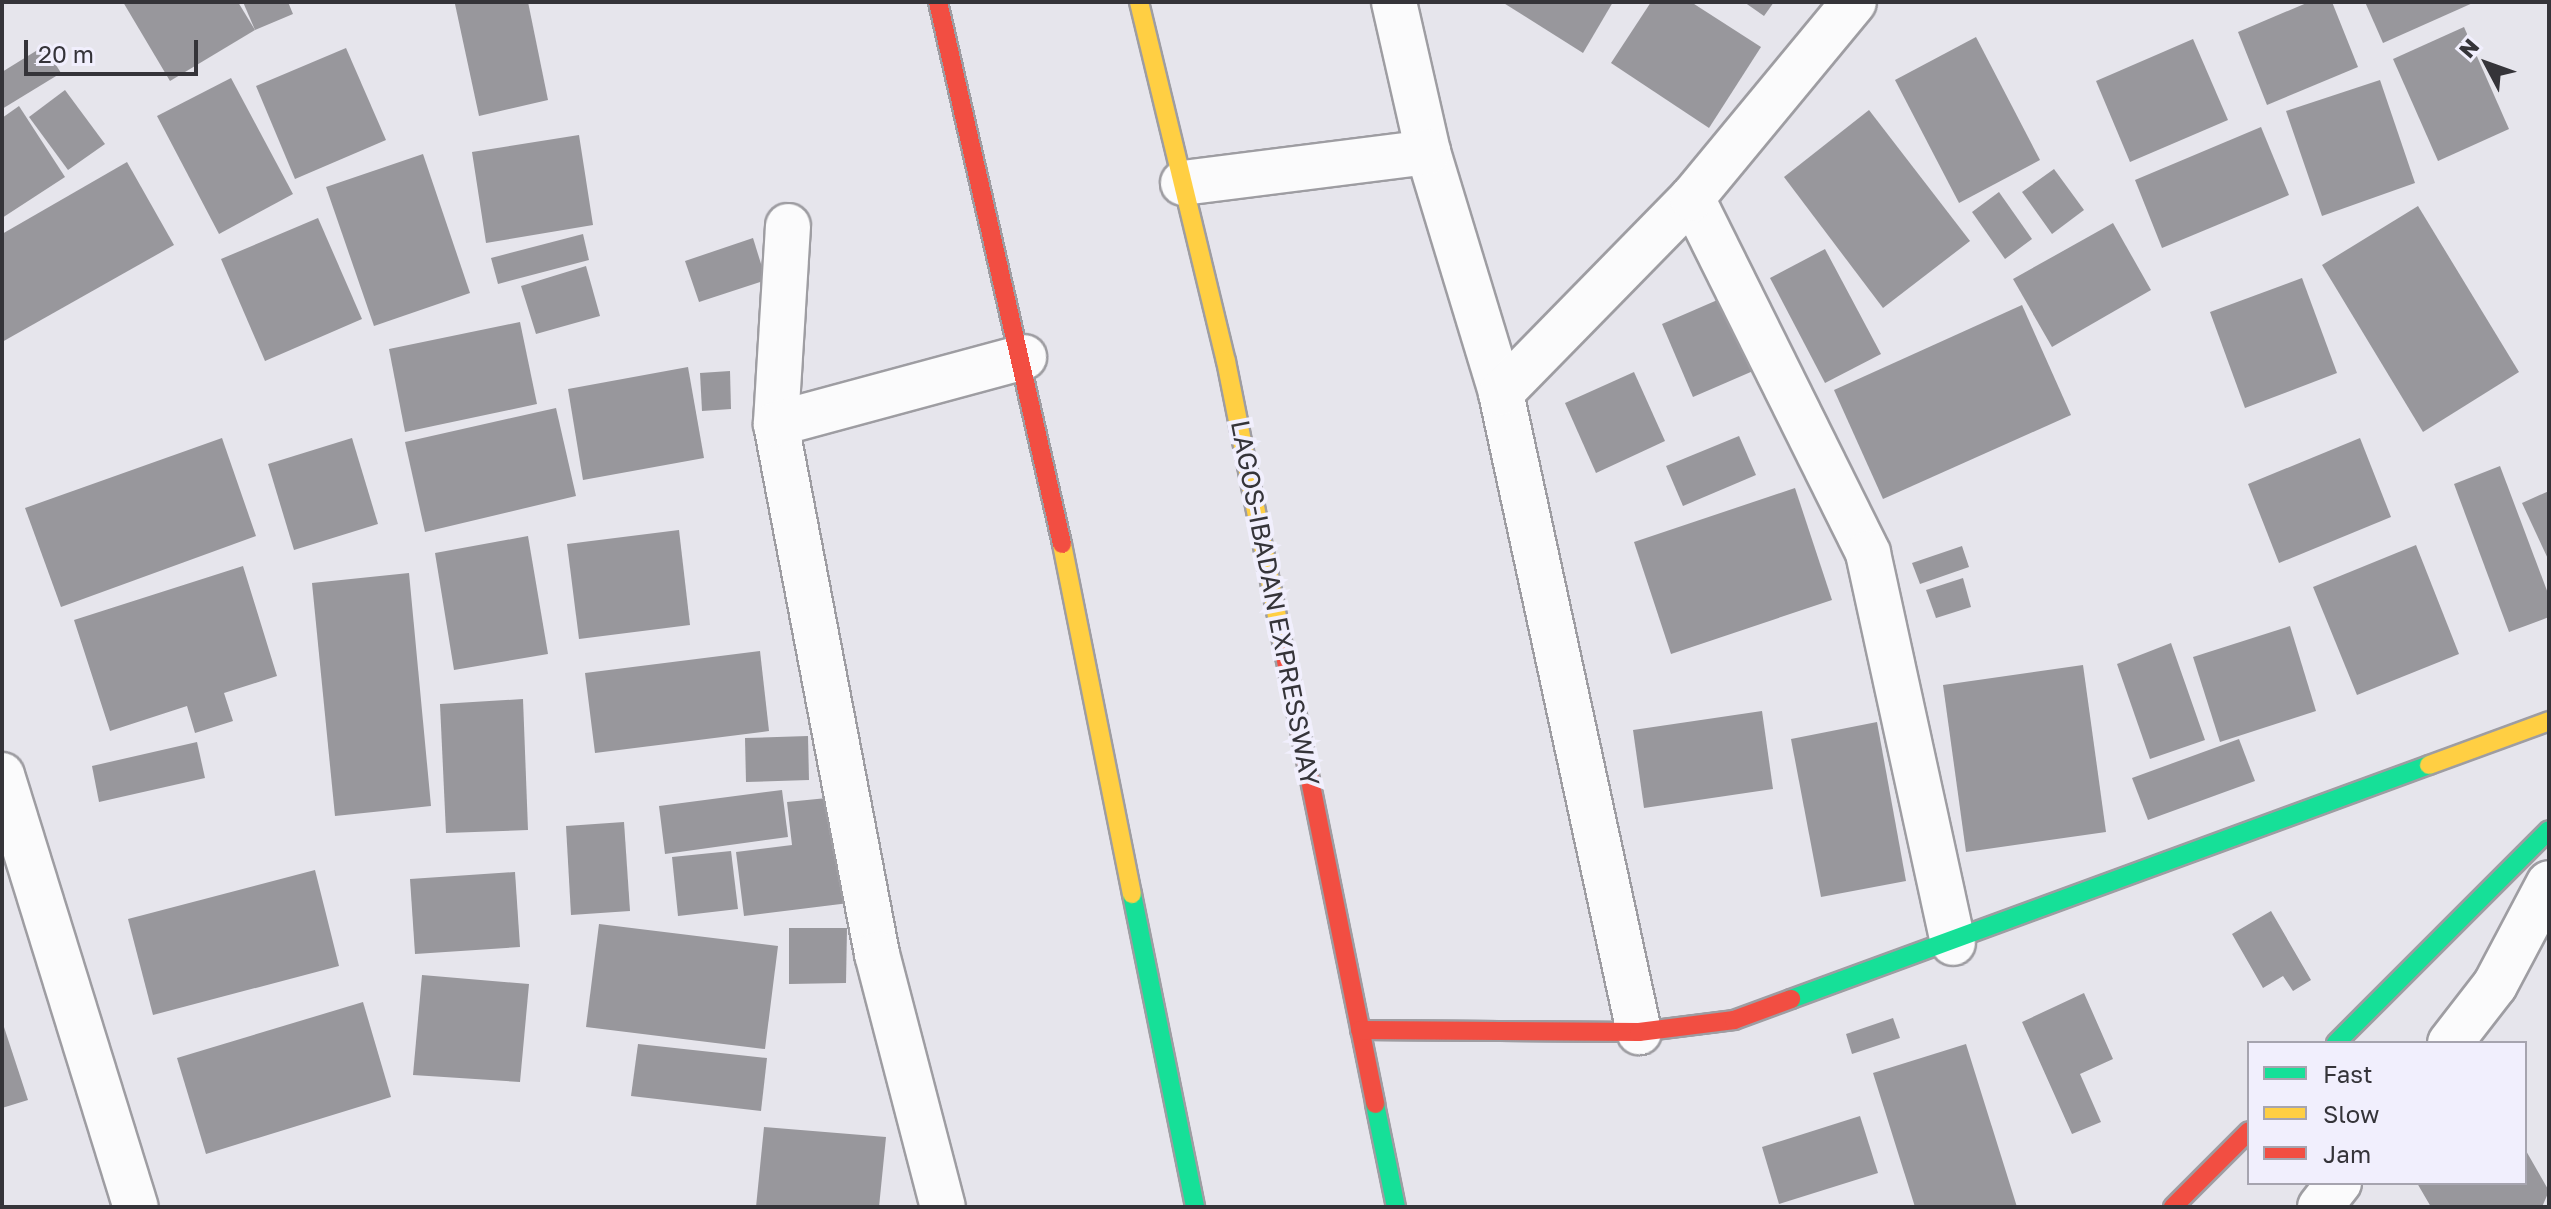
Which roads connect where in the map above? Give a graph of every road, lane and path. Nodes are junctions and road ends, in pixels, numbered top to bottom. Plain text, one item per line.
1 (938, 2) edge
2 (1139, 2) edge
3 (1394, 2) edge
4 (1854, 2) edge
5 (1428, 152) junction
6 (1183, 183) junction
7 (1692, 198) junction
8 (788, 226) dead end
9 (1024, 357) junction
10 (1501, 393) junction
11 (776, 424) junction
12 (2549, 721) edge
13 (2, 775) edge
14 (2549, 830) edge
15 (2549, 883) edge
16 (1953, 943) junction
17 (1360, 1030) junction
18 (1639, 1032) junction
19 (2338, 1041) edge
20 (2452, 1041) edge
21 (2247, 1133) edge
22 (2337, 1185) edge
23 (136, 1207) edge
24 (943, 1207) edge
25 (1195, 1207) edge
26 (1396, 1207) edge
27 (2173, 1207) edge
28 (2320, 1207) edge

1 - 9 main road
2 - 6 main road, LAGOS-IBADAN EXPRESSWAY
3 - 5 street
4 - 7 street
5 - 6 street
5 - 10 street
6 - 17 main road, LAGOS-IBADAN EXPRESSWAY
7 - 10 street
7 - 16 street
8 - 11 street
9 - 11 street
9 - 25 main road
10 - 18 street
11 - 24 street
12 - 16 main road
13 - 23 street
14 - 19 main road
15 - 20 street
16 - 18 main road
17 - 18 main road
17 - 26 main road, LAGOS-IBADAN EXPRESSWAY
21 - 27 main road
22 - 28 street

